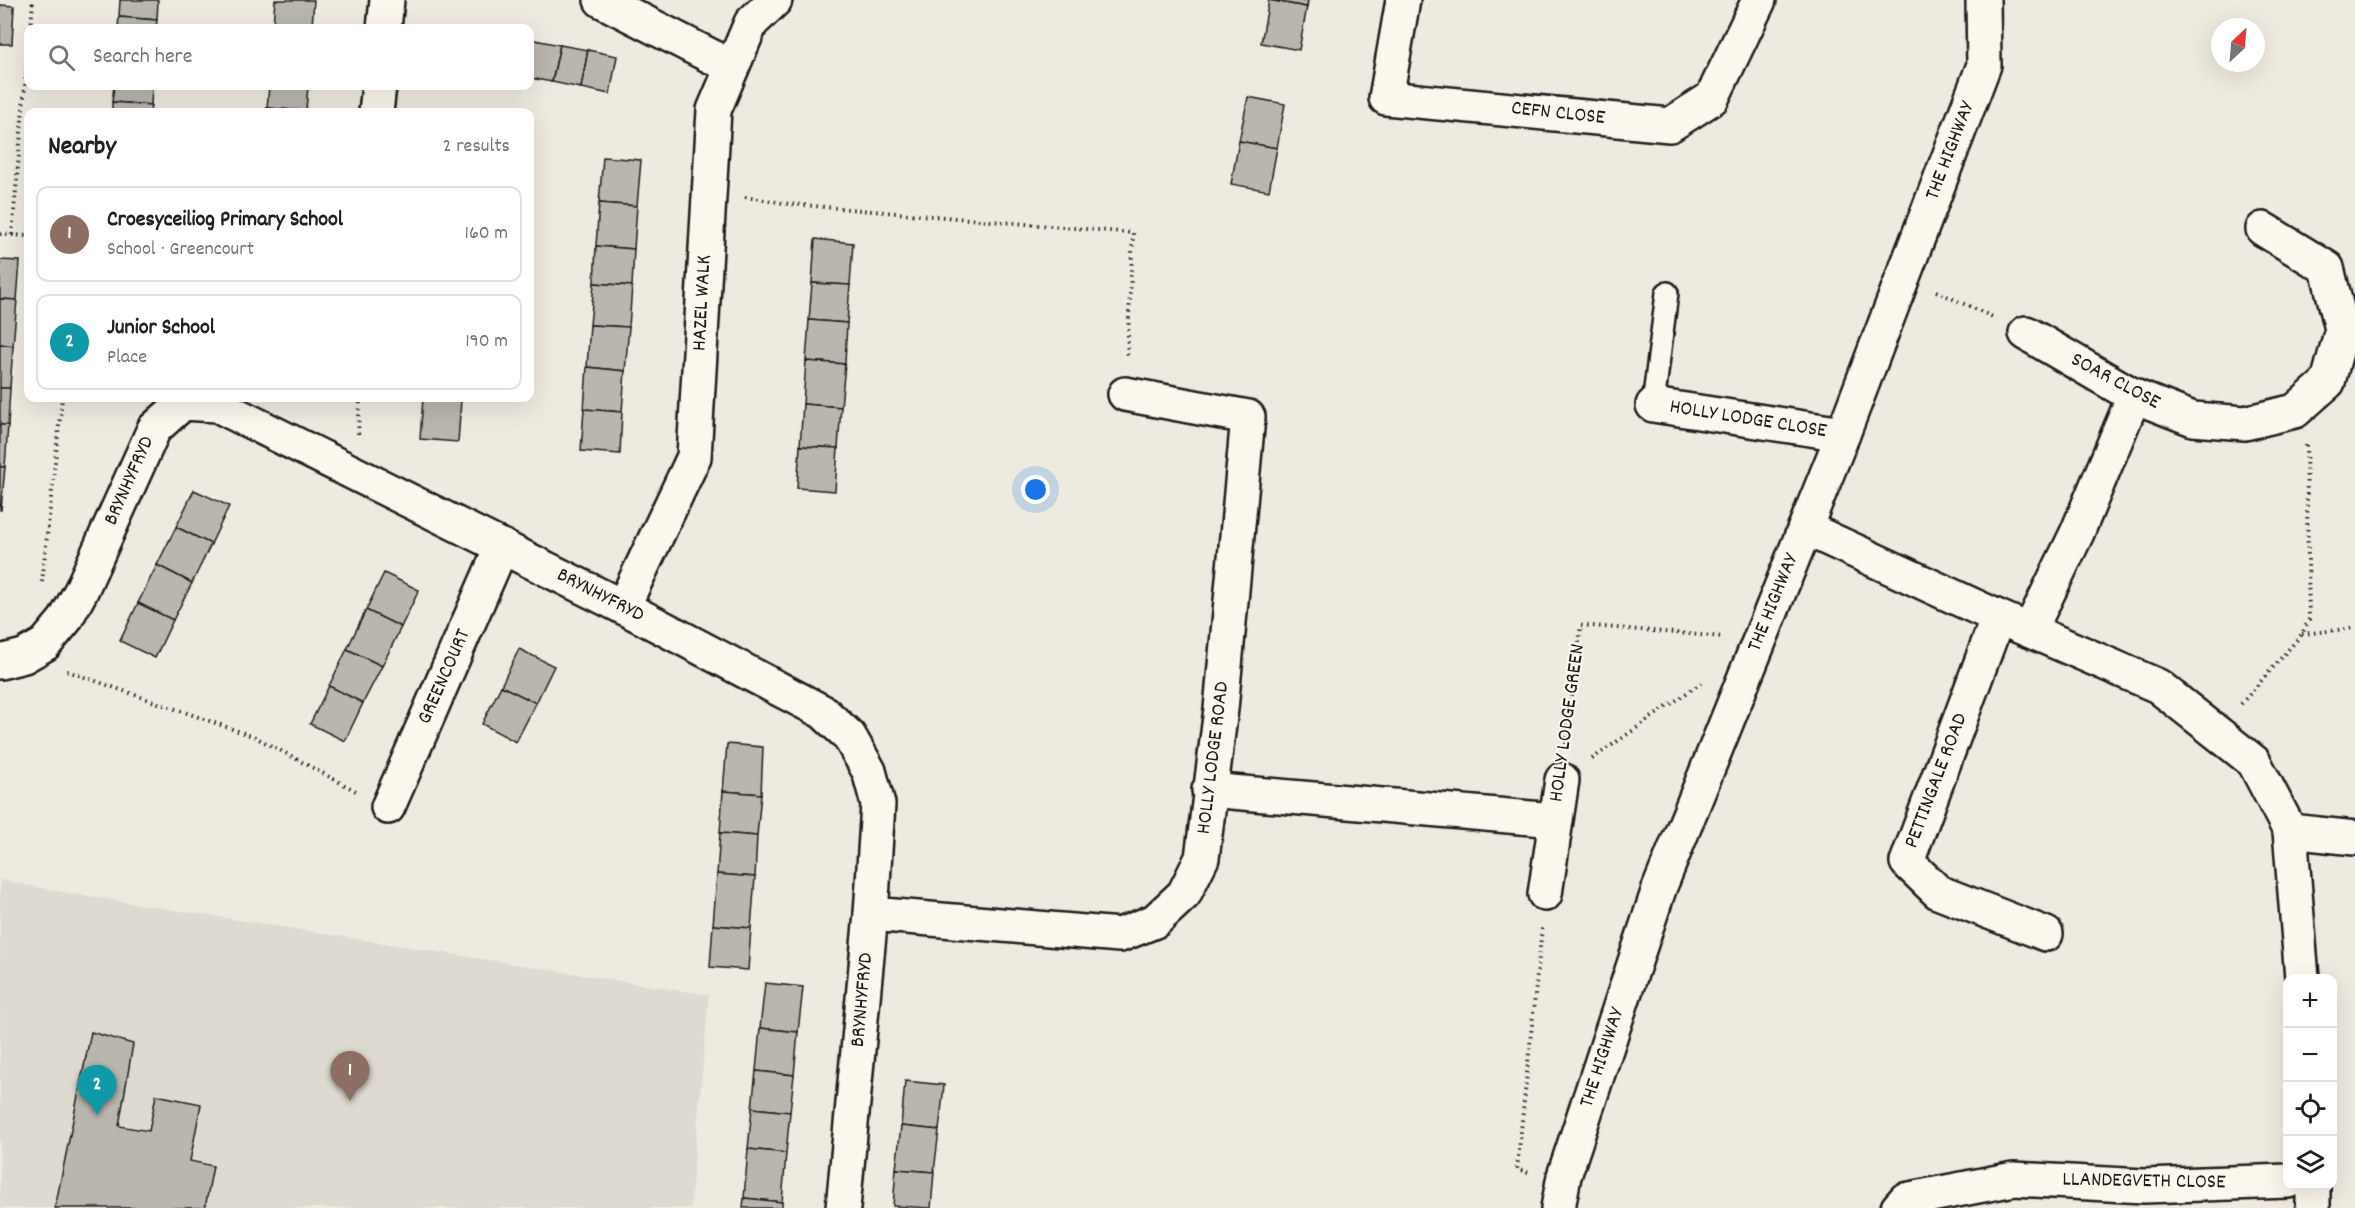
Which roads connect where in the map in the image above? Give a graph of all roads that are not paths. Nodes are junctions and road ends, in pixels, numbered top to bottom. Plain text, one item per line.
1 (387, 0) edge
2 (601, 0) edge
3 (775, 0) edge
4 (1403, 0) edge
5 (1760, 0) edge
6 (1983, 0) edge
7 (384, 24) edge
8 (732, 67) junction
9 (379, 90) edge
10 (376, 108) edge
11 (2263, 229) dead end
12 (1667, 293) dead end
13 (2026, 333) road end
14 (1125, 394) road end
15 (2134, 396) junction
16 (176, 402) edge
17 (194, 402) edge
18 (1653, 405) joint
19 (1843, 435) junction
20 (1805, 528) junction
21 (502, 546) junction
22 (623, 607) junction
23 (1998, 617) junction
24 (2030, 630) junction
25 (12, 659) edge
26 (1562, 780) road end
27 (1209, 790) junction
28 (388, 807) road end
29 (1555, 820) junction
30 (2290, 831) junction
31 (2355, 838) edge
32 (1545, 894) road end
33 (870, 914) junction
34 (2046, 934) dead end
35 (2302, 974) edge
36 (2283, 1181) edge
37 (2313, 1190) edge
38 (1560, 1197) edge
39 (843, 1208) edge
40 (1898, 1208) edge
41 (2313, 1208) edge

1 - 7 street
2 - 8 street
3 - 8 street, HAZEL WALK
4 - 5 street, CEFN CLOSE
6 - 19 street, THE HIGHWAY
8 - 22 street, HAZEL WALK
9 - 10 street
11 - 15 street, SOAR CLOSE
12 - 18 lane
13 - 15 street, SOAR CLOSE
14 - 27 street, HOLLY LODGE ROAD
15 - 24 street
16 - 25 street, BRYNHYFRYD
17 - 21 street, BRYNHYFRYD
18 - 19 street, HOLLY LODGE CLOSE
19 - 20 street, THE HIGHWAY
20 - 23 street
20 - 38 street, THE HIGHWAY
21 - 22 street, BRYNHYFRYD
21 - 28 street, GREENCOURT
22 - 33 street, BRYNHYFRYD
23 - 24 street
23 - 34 street, PETTINGALE ROAD
24 - 30 street
26 - 29 street, HOLLY LODGE GREEN
27 - 29 street, HOLLY LODGE GREEN
27 - 33 street, HOLLY LODGE ROAD
29 - 32 street, HOLLY LODGE GREEN
30 - 31 street
30 - 35 street
33 - 39 street, BRYNHYFRYD
36 - 40 street, LLANDEGVETH CLOSE
37 - 41 street

